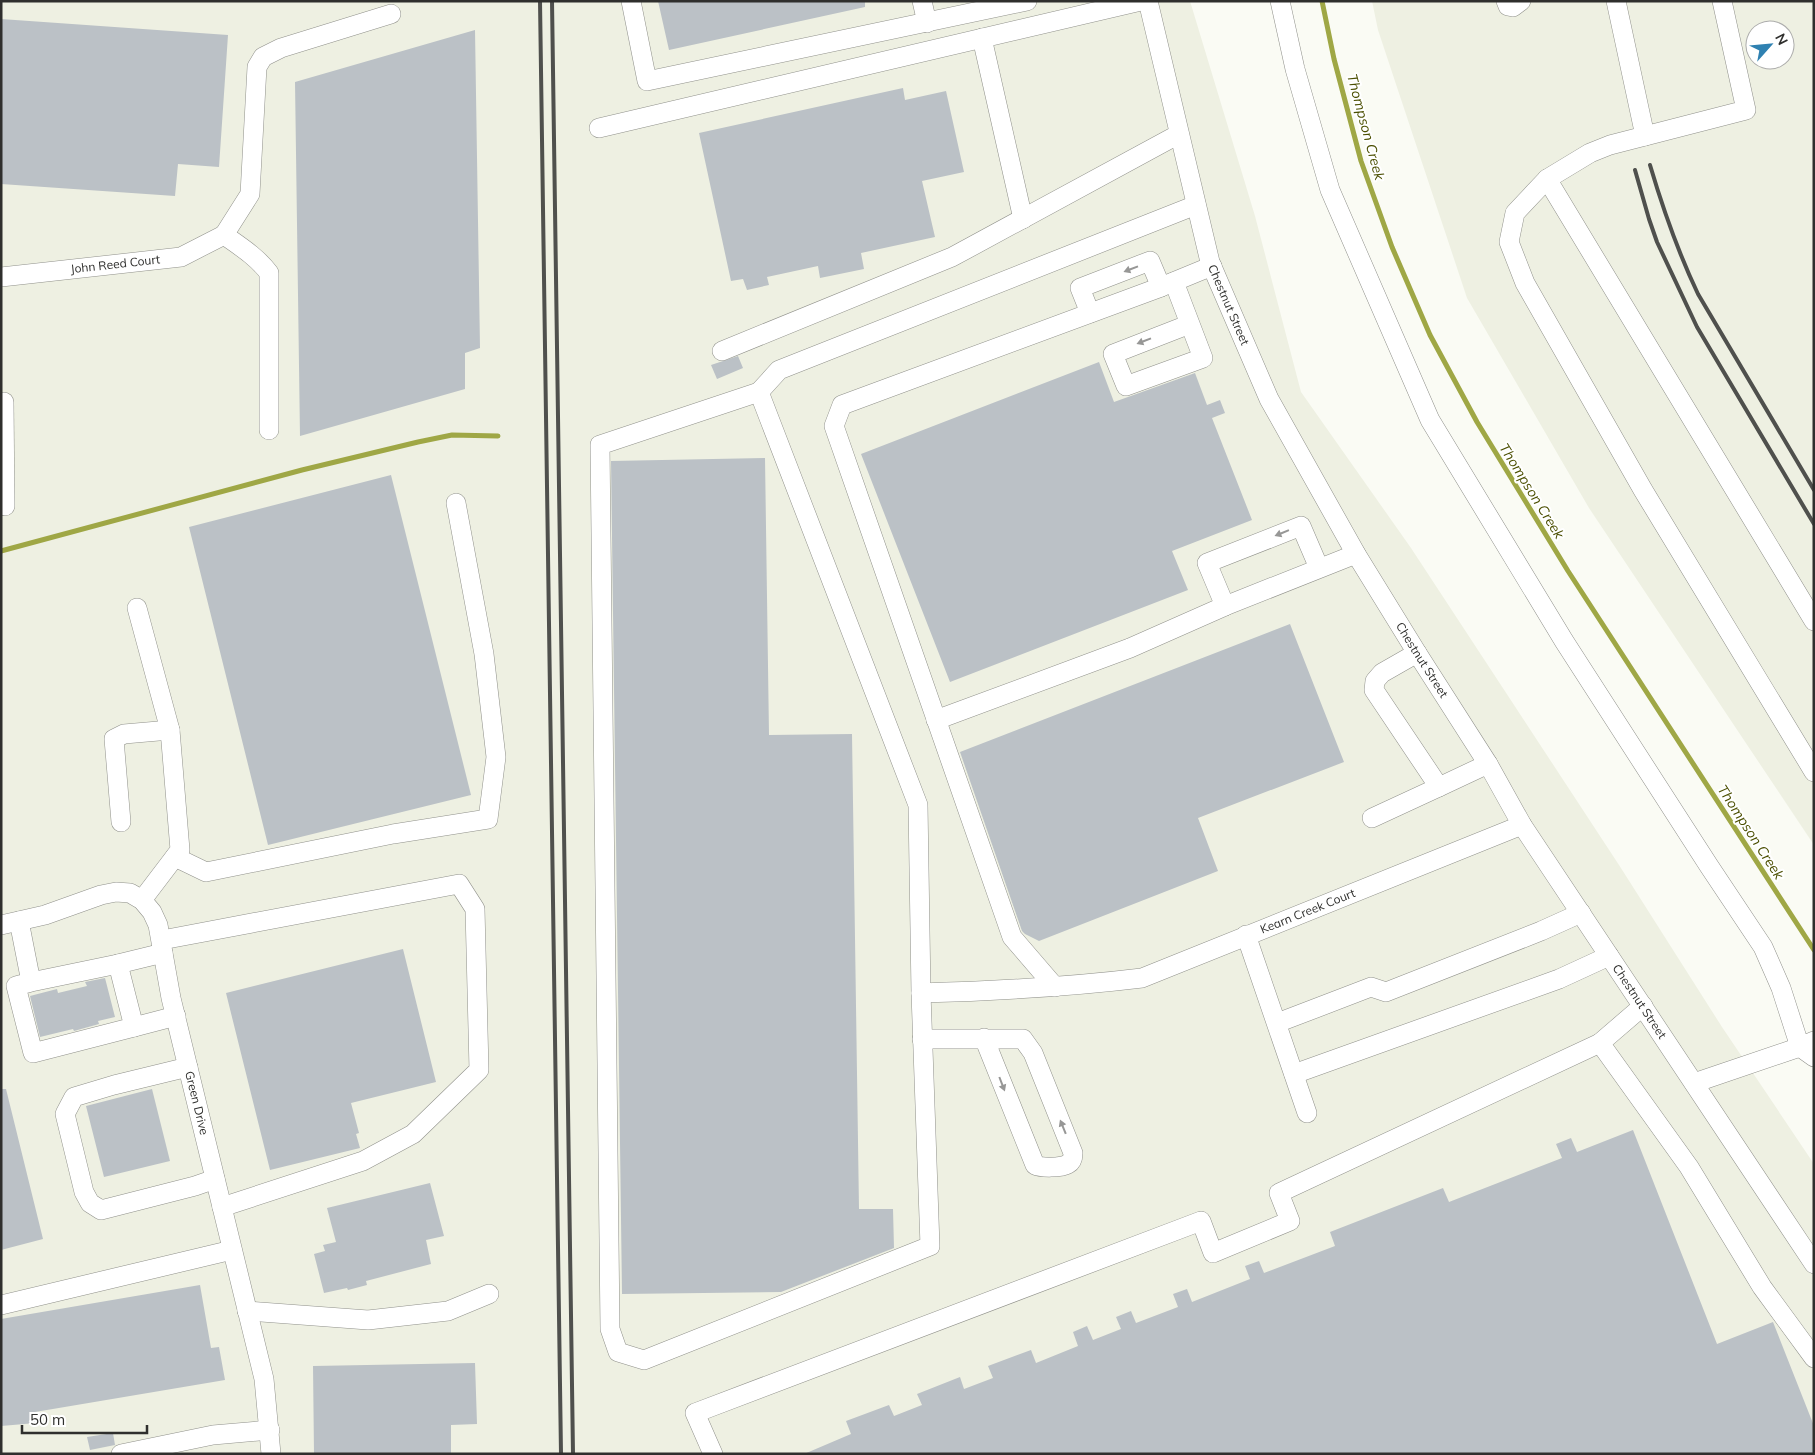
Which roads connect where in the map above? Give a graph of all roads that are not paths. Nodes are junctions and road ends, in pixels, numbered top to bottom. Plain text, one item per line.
1 (631, 1) edge
2 (922, 1) edge
3 (1026, 1) edge
4 (1140, 1) edge
5 (1148, 1) edge
6 (1280, 1) edge
7 (1506, 1) edge
8 (1521, 1) edge
9 (1616, 1) edge
10 (1722, 1) edge
11 (976, 7) edge
12 (391, 14) dead end
13 (926, 22) junction
14 (982, 38) junction
15 (599, 128) dead end
16 (1179, 134) junction
17 (1645, 136) junction
18 (1547, 179) junction
19 (1196, 205) junction
20 (1023, 219) junction
21 (224, 235) junction
22 (1212, 266) junction
23 (1, 277) edge
24 (1167, 284) junction
25 (1090, 314) junction
26 (1190, 324) dead end
27 (722, 351) dead end
28 (759, 392) junction
29 (4, 402) dead end
30 (269, 430) dead end
31 (2, 462) edge
32 (456, 503) dead end
33 (5, 506) dead end
34 (1356, 554) junction
35 (1319, 568) junction
36 (1225, 606) junction
37 (137, 608) dead end
38 (1814, 621) edge
39 (1417, 653) junction
40 (936, 720) junction
41 (170, 730) junction
42 (1488, 764) junction
43 (1814, 772) edge
44 (1439, 787) junction
45 (1372, 818) dead end
46 (121, 822) dead end
47 (1522, 825) junction
48 (175, 857) junction
49 (142, 900) junction
50 (1581, 914) junction
51 (10, 923) edge
52 (1246, 935) junction
53 (162, 946) junction
54 (1609, 956) junction
55 (118, 964) junction
56 (31, 982) junction
57 (1055, 987) junction
58 (921, 993) junction
59 (1643, 1006) junction
60 (176, 1016) junction
61 (1277, 1023) junction
62 (134, 1027) junction
63 (984, 1038) junction
64 (922, 1039) junction
65 (1600, 1043) junction
66 (1809, 1048) edge
67 (188, 1067) junction
68 (1294, 1074) junction
69 (1694, 1083) junction
70 (1307, 1113) dead end
71 (215, 1179) junction
72 (222, 1207) junction
73 (232, 1250) junction
74 (1814, 1264) edge
75 (489, 1294) dead end
76 (1, 1305) edge
77 (247, 1311) junction
78 (1814, 1358) edge
79 (270, 1430) junction
80 (147, 1451) edge
81 (121, 1454) edge
82 (271, 1454) edge
83 (713, 1454) edge

1 - 13 street
2 - 13 street
3 - 11 street
4 - 14 street
5 - 16 street, Chestnut Street
6 - 66 street
7 - 8 street
9 - 17 street
10 - 17 street
11 - 13 street
12 - 21 street
14 - 15 street
14 - 20 street
16 - 19 street, Chestnut Street
16 - 20 street
17 - 18 street
18 - 38 street
18 - 43 street
19 - 22 street, Chestnut Street
19 - 28 street
20 - 27 street
21 - 23 street, John Reed Court
21 - 30 street
22 - 24 street
22 - 34 street, Chestnut Street
24 - 25 street
24 -> 25 street
24 - 26 street
25 - 40 street
28 - 58 street
28 - 64 street
29 - 31 street
31 - 33 street
32 - 48 street
34 - 35 street
34 - 39 street, Chestnut Street
35 - 36 street
35 -> 36 street
36 - 40 street
37 - 41 street
39 - 42 street, Chestnut Street
39 - 44 street
40 - 57 street
41 - 46 street
41 - 48 street
42 - 44 street
42 - 47 street, Chestnut Street
44 - 45 street
47 - 50 street, Chestnut Street
47 - 52 street, Kearn Creek Court
48 - 49 street
49 - 51 street
49 - 53 street, Green Drive
50 - 54 street, Chestnut Street
50 - 61 street
51 - 56 street
52 - 57 street, Kearn Creek Court
52 - 61 street
53 - 55 street
53 - 60 street, Green Drive
53 - 72 street
54 - 59 street, Chestnut Street
54 - 68 street
55 - 56 street
55 - 62 street
56 - 62 street
57 - 58 street, Kearn Creek Court
58 - 64 street
59 - 65 street
59 - 69 street, Chestnut Street
60 - 62 street
60 - 67 street, Green Drive
61 - 68 street
63 -> 63 street
63 - 64 street
65 - 78 street
65 - 83 street
66 - 69 street
67 - 71 street, Green Drive
67 - 71 street
68 - 70 street
69 - 74 street, Chestnut Street
71 - 72 street, Green Drive
72 - 73 street, Green Drive
73 - 76 street
73 - 77 street, Green Drive
75 - 77 street
77 - 79 street, Green Drive
79 - 80 street
79 - 82 street, Green Drive
80 - 81 street

